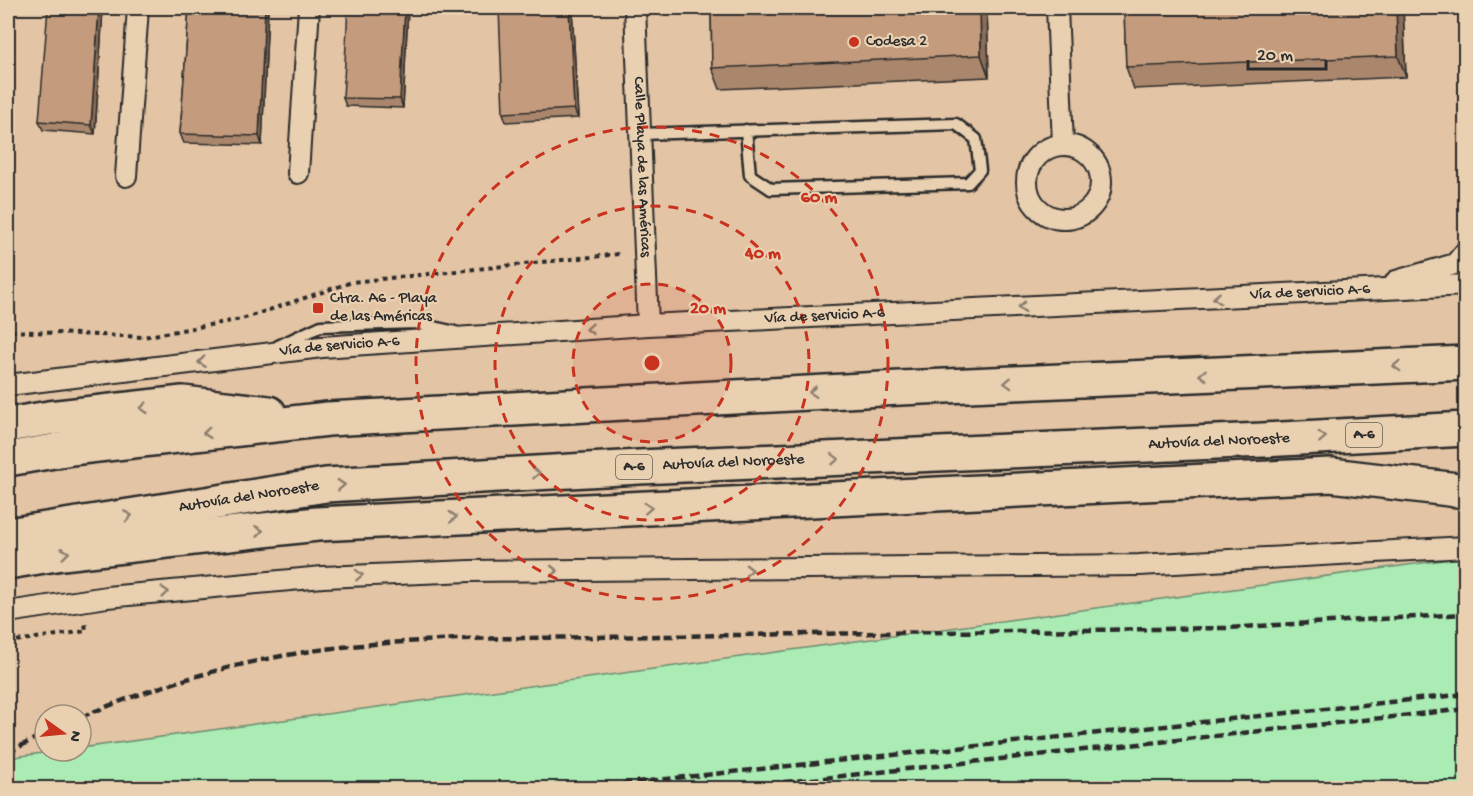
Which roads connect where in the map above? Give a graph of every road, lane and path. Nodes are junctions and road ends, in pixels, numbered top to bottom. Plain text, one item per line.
1 (138, 8) edge
2 (309, 8) edge
3 (635, 8) edge
4 (1057, 8) edge
5 (746, 130) junction
6 (641, 134) junction
7 (1063, 144) dead end
8 (298, 173) dead end
9 (126, 176) dead end
10 (1466, 251) edge
11 (619, 254) dead end
12 (1466, 285) edge
13 (1359, 291) junction
14 (648, 325) junction
15 (9, 331) edge
16 (8, 340) edge
17 (1466, 363) edge
18 (8, 385) edge
19 (328, 420) junction
20 (8, 425) edge
21 (1466, 429) edge
22 (8, 459) edge
23 (1466, 491) edge
24 (8, 535) edge
25 (1466, 547) edge
26 (8, 562) edge
27 (107, 597) junction
28 (8, 612) edge
29 (8, 621) edge

1 - 9 street
2 - 8 street
3 - 6 street, Calle Playa de las Américas
4 - 7 street
5 - 5 lane
5 - 6 lane
6 - 14 street, Calle Playa de las Américas
10 - 13 street
11 - 15 path
12 - 13 street, Vía de servicio A-6
13 -> 14 street, Vía de servicio A-6
14 -> 18 street, Vía de servicio A-6
15 - 16 path
17 -> 19 highway
19 -> 20 highway
19 -> 22 highway
24 -> 21 highway, Autovía del Noroeste / A-6
26 -> 23 highway
27 -> 25 street
27 - 28 street
27 - 29 lane

